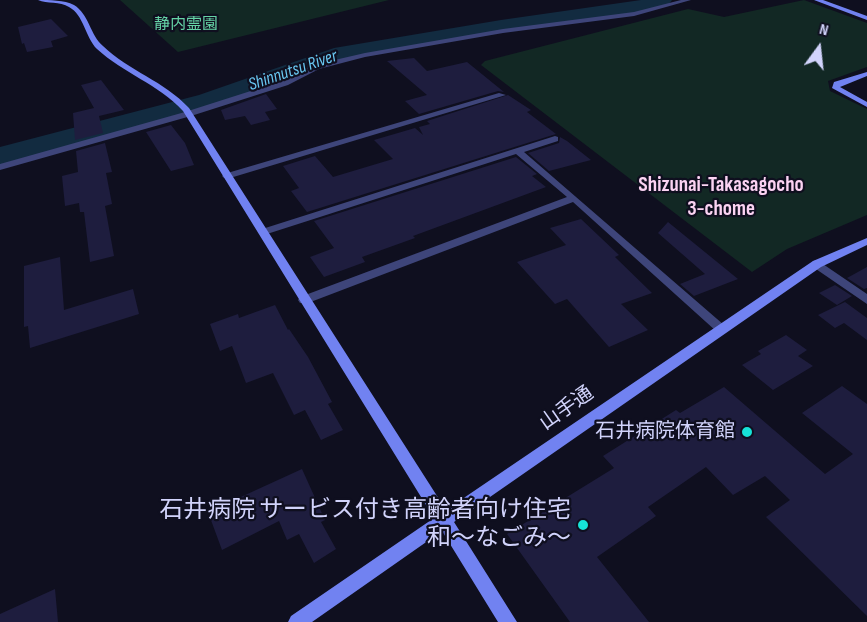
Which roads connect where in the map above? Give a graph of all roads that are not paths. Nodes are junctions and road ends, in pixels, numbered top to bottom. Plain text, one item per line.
1 (41, 0) edge
2 (688, 0) edge
3 (817, 0) edge
4 (867, 18) edge
5 (867, 74) edge
6 (502, 95) dead end
7 (867, 105) edge
8 (184, 108) junction
9 (555, 139) dead end
10 (518, 151) junction
11 (0, 167) edge
12 (227, 176) junction
13 (574, 198) junction
14 (263, 232) junction
15 (867, 242) edge
16 (817, 264) junction
17 (304, 300) junction
18 (867, 300) edge
19 (720, 328) junction
20 (443, 520) junction
21 (297, 622) edge
22 (508, 622) edge

1 - 8 street
2 - 8 street
3 - 4 street
5 - 7 street
6 - 12 street
8 - 11 street
8 - 12 street
9 - 10 street
10 - 13 street
10 - 14 street
12 - 14 street
13 - 17 street
13 - 19 street
14 - 17 street
15 - 16 street, 山手通
16 - 18 street
16 - 19 street, 山手通
17 - 20 street
19 - 20 street, 山手通
20 - 21 street, 山手通
20 - 22 street

